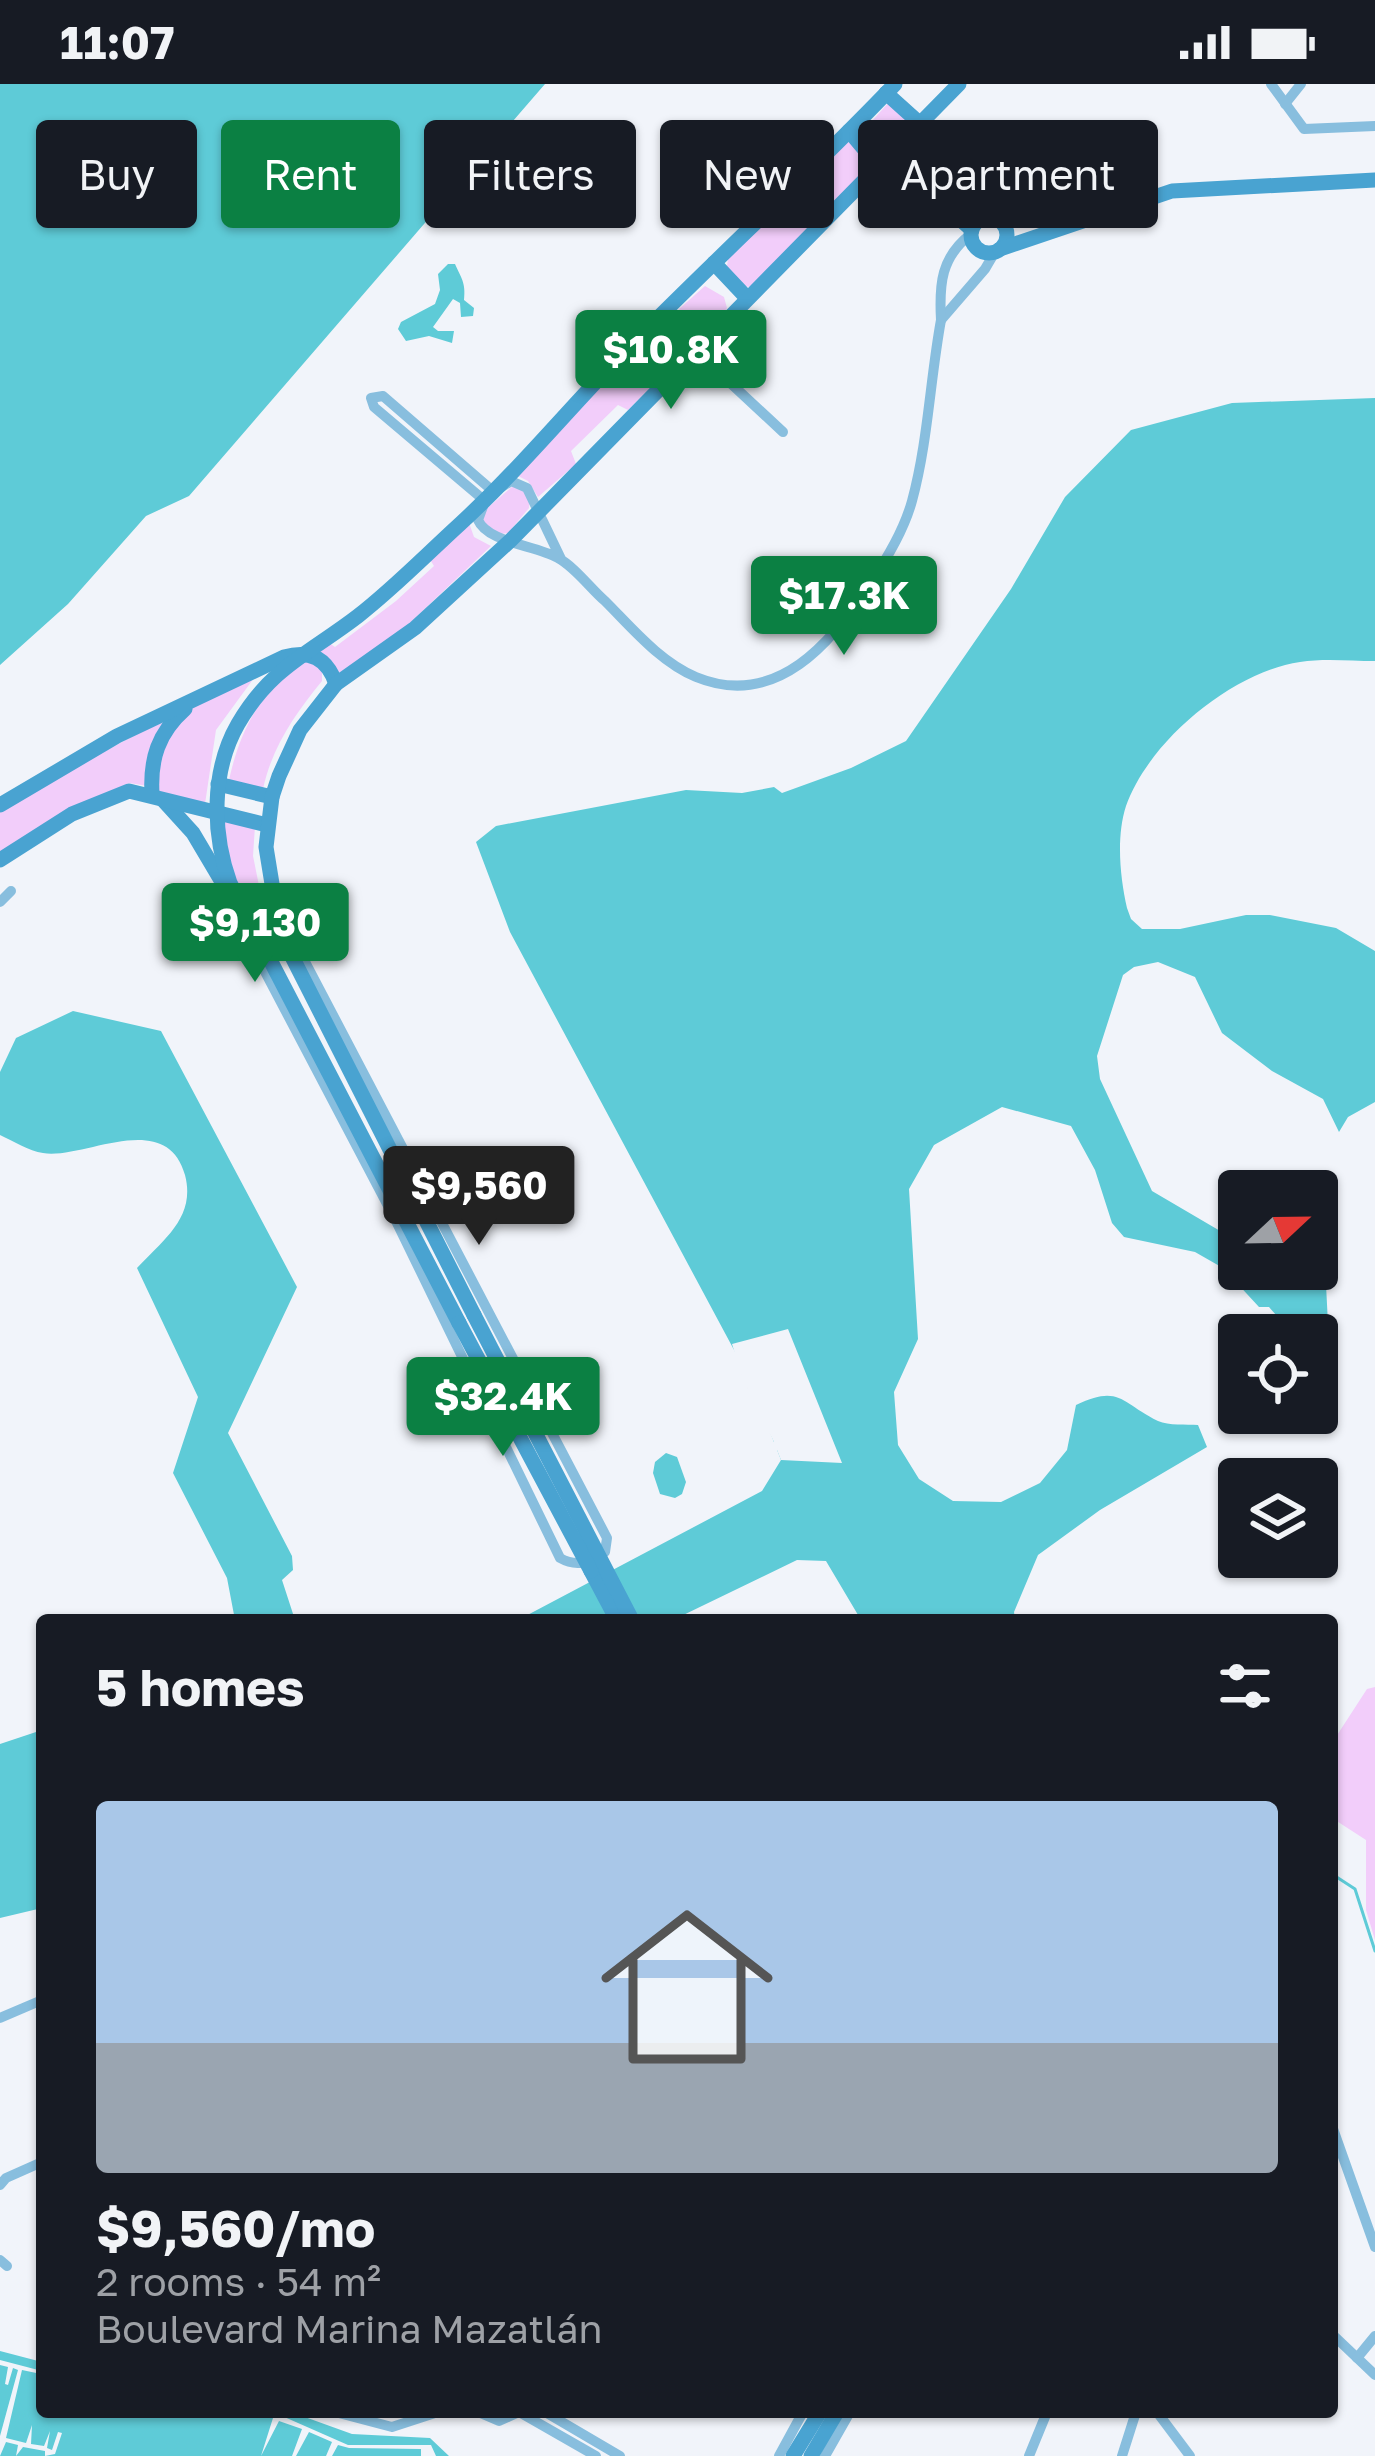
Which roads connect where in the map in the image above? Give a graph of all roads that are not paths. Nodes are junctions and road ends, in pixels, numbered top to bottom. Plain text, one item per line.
1 (959, 84) edge
2 (1271, 84) edge
3 (1301, 84) edge
4 (891, 88) edge
5 (1285, 104) junction
6 (916, 120) edge
7 (926, 120) edge
8 (1375, 126) edge
9 (849, 131) junction
10 (858, 142) edge
11 (1375, 180) edge
12 (858, 185) edge
13 (1158, 197) edge
14 (976, 228) edge
15 (979, 228) edge
16 (999, 228) edge
17 (1059, 228) edge
18 (997, 251) junction
19 (714, 263) junction
20 (748, 298) junction
21 (941, 320) junction
22 (696, 351) junction
23 (783, 432) dead end
24 (489, 496) junction
25 (540, 508) junction
26 (512, 540) junction
27 (561, 559) junction
28 (301, 653) junction
29 (336, 684) junction
30 (212, 690) junction
31 (218, 784) junction
32 (156, 796) junction
33 (272, 797) junction
34 (0, 805) edge
35 (217, 813) junction
36 (267, 824) junction
37 (0, 860) edge
38 (11, 891) dead end
39 (0, 902) edge
40 (241, 904) junction
41 (416, 1189) junction
42 (392, 1205) junction
43 (467, 1319) junction
44 (614, 1614) edge
45 (629, 1614) edge
46 (36, 2003) edge
47 (0, 2018) edge
48 (1338, 2143) edge
49 (36, 2165) edge
50 (0, 2185) edge
51 (1375, 2247) edge
52 (1375, 2336) edge
53 (1338, 2340) edge
54 (1357, 2358) junction
55 (1375, 2374) edge
56 (358, 2418) edge
57 (420, 2418) edge
58 (530, 2418) edge
59 (555, 2418) edge
60 (800, 2418) edge
61 (816, 2418) edge
62 (833, 2418) edge
63 (846, 2418) edge
64 (1045, 2418) edge
65 (1134, 2418) edge
66 (1162, 2418) edge
67 (596, 2456) edge
68 (620, 2456) edge
69 (779, 2456) edge
70 (793, 2456) edge
71 (811, 2456) edge
72 (824, 2456) edge
73 (1029, 2456) edge
74 (1122, 2456) edge
75 (1190, 2456) edge

1 - 7 main road
2 - 5 street
3 - 5 street
4 - 6 main road
4 - 9 main road
5 - 8 street
9 - 10 main road
9 - 19 main road
11 - 13 main road
12 - 20 main road
14 - 21 street
15 - 18 main road
16 - 18 main road
17 - 18 main road
18 - 21 street
19 - 20 main road
19 - 24 main road
20 - 22 main road
21 - 27 street
22 - 23 street
22 - 25 main road
24 - 24 street
24 - 25 street
24 - 26 street
24 - 28 main road
25 - 26 main road
25 - 27 street
26 - 27 street
26 - 29 main road
28 - 29 main road
28 - 30 main road
28 - 31 main road
29 - 33 main road
30 - 32 main road
30 - 34 main road
31 - 33 main road
31 - 35 main road
32 - 35 main road
32 - 37 main road
32 - 40 main road
33 - 36 main road
35 - 36 main road
35 - 40 main road
36 - 41 main road
38 - 39 street
40 - 42 main road
41 - 42 street
41 - 43 main road
42 - 43 main road
43 - 44 main road, bridge
43 - 45 main road, bridge
46 - 47 street
48 - 51 street
49 - 50 street
52 - 54 street
53 - 54 street
54 - 55 street
56 - 57 street
58 - 67 street
59 - 68 street
60 - 69 street
61 - 70 main road
62 - 71 main road
63 - 72 street
64 - 73 street
65 - 74 street
66 - 75 street

